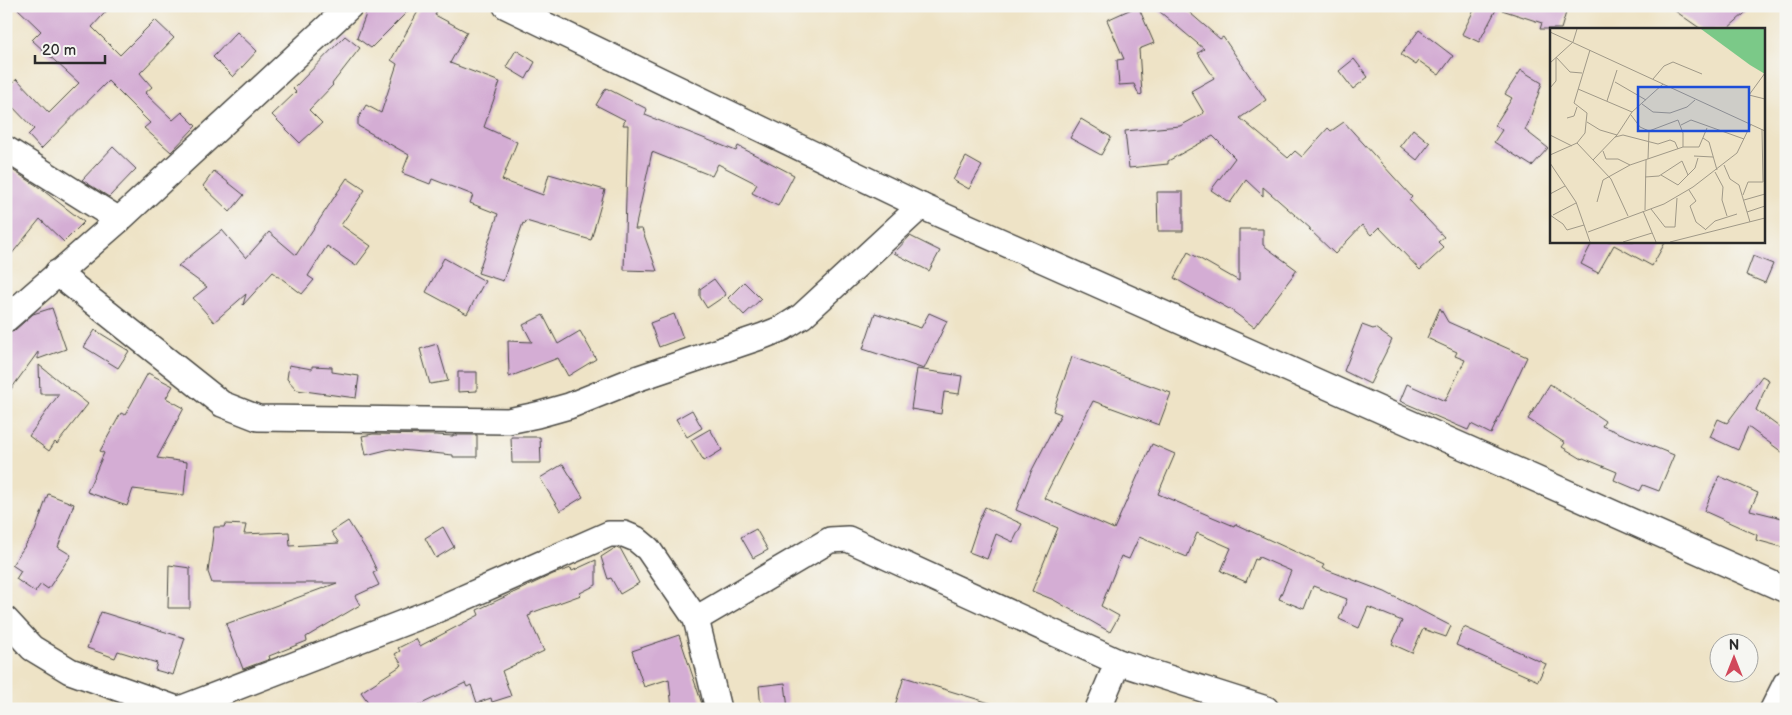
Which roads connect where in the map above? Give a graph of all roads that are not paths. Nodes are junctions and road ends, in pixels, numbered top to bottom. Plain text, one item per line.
1 (350, 6) edge
2 (506, 6) edge
3 (6, 149) edge
4 (921, 206) junction
5 (118, 220) junction
6 (58, 273) junction
7 (6, 319) edge
8 (1786, 590) edge
9 (696, 619) junction
10 (6, 620) edge
11 (1118, 662) junction
12 (1786, 683) edge
13 (179, 709) edge
14 (718, 709) edge
15 (1098, 709) edge
16 (1266, 709) edge
17 (1773, 709) edge

1 - 5 street
2 - 4 street
3 - 5 street
4 - 6 street
4 - 8 street
5 - 6 street
6 - 7 street
9 - 11 street
9 - 13 street
9 - 14 street
10 - 13 street
11 - 15 street
11 - 16 street
12 - 17 street

